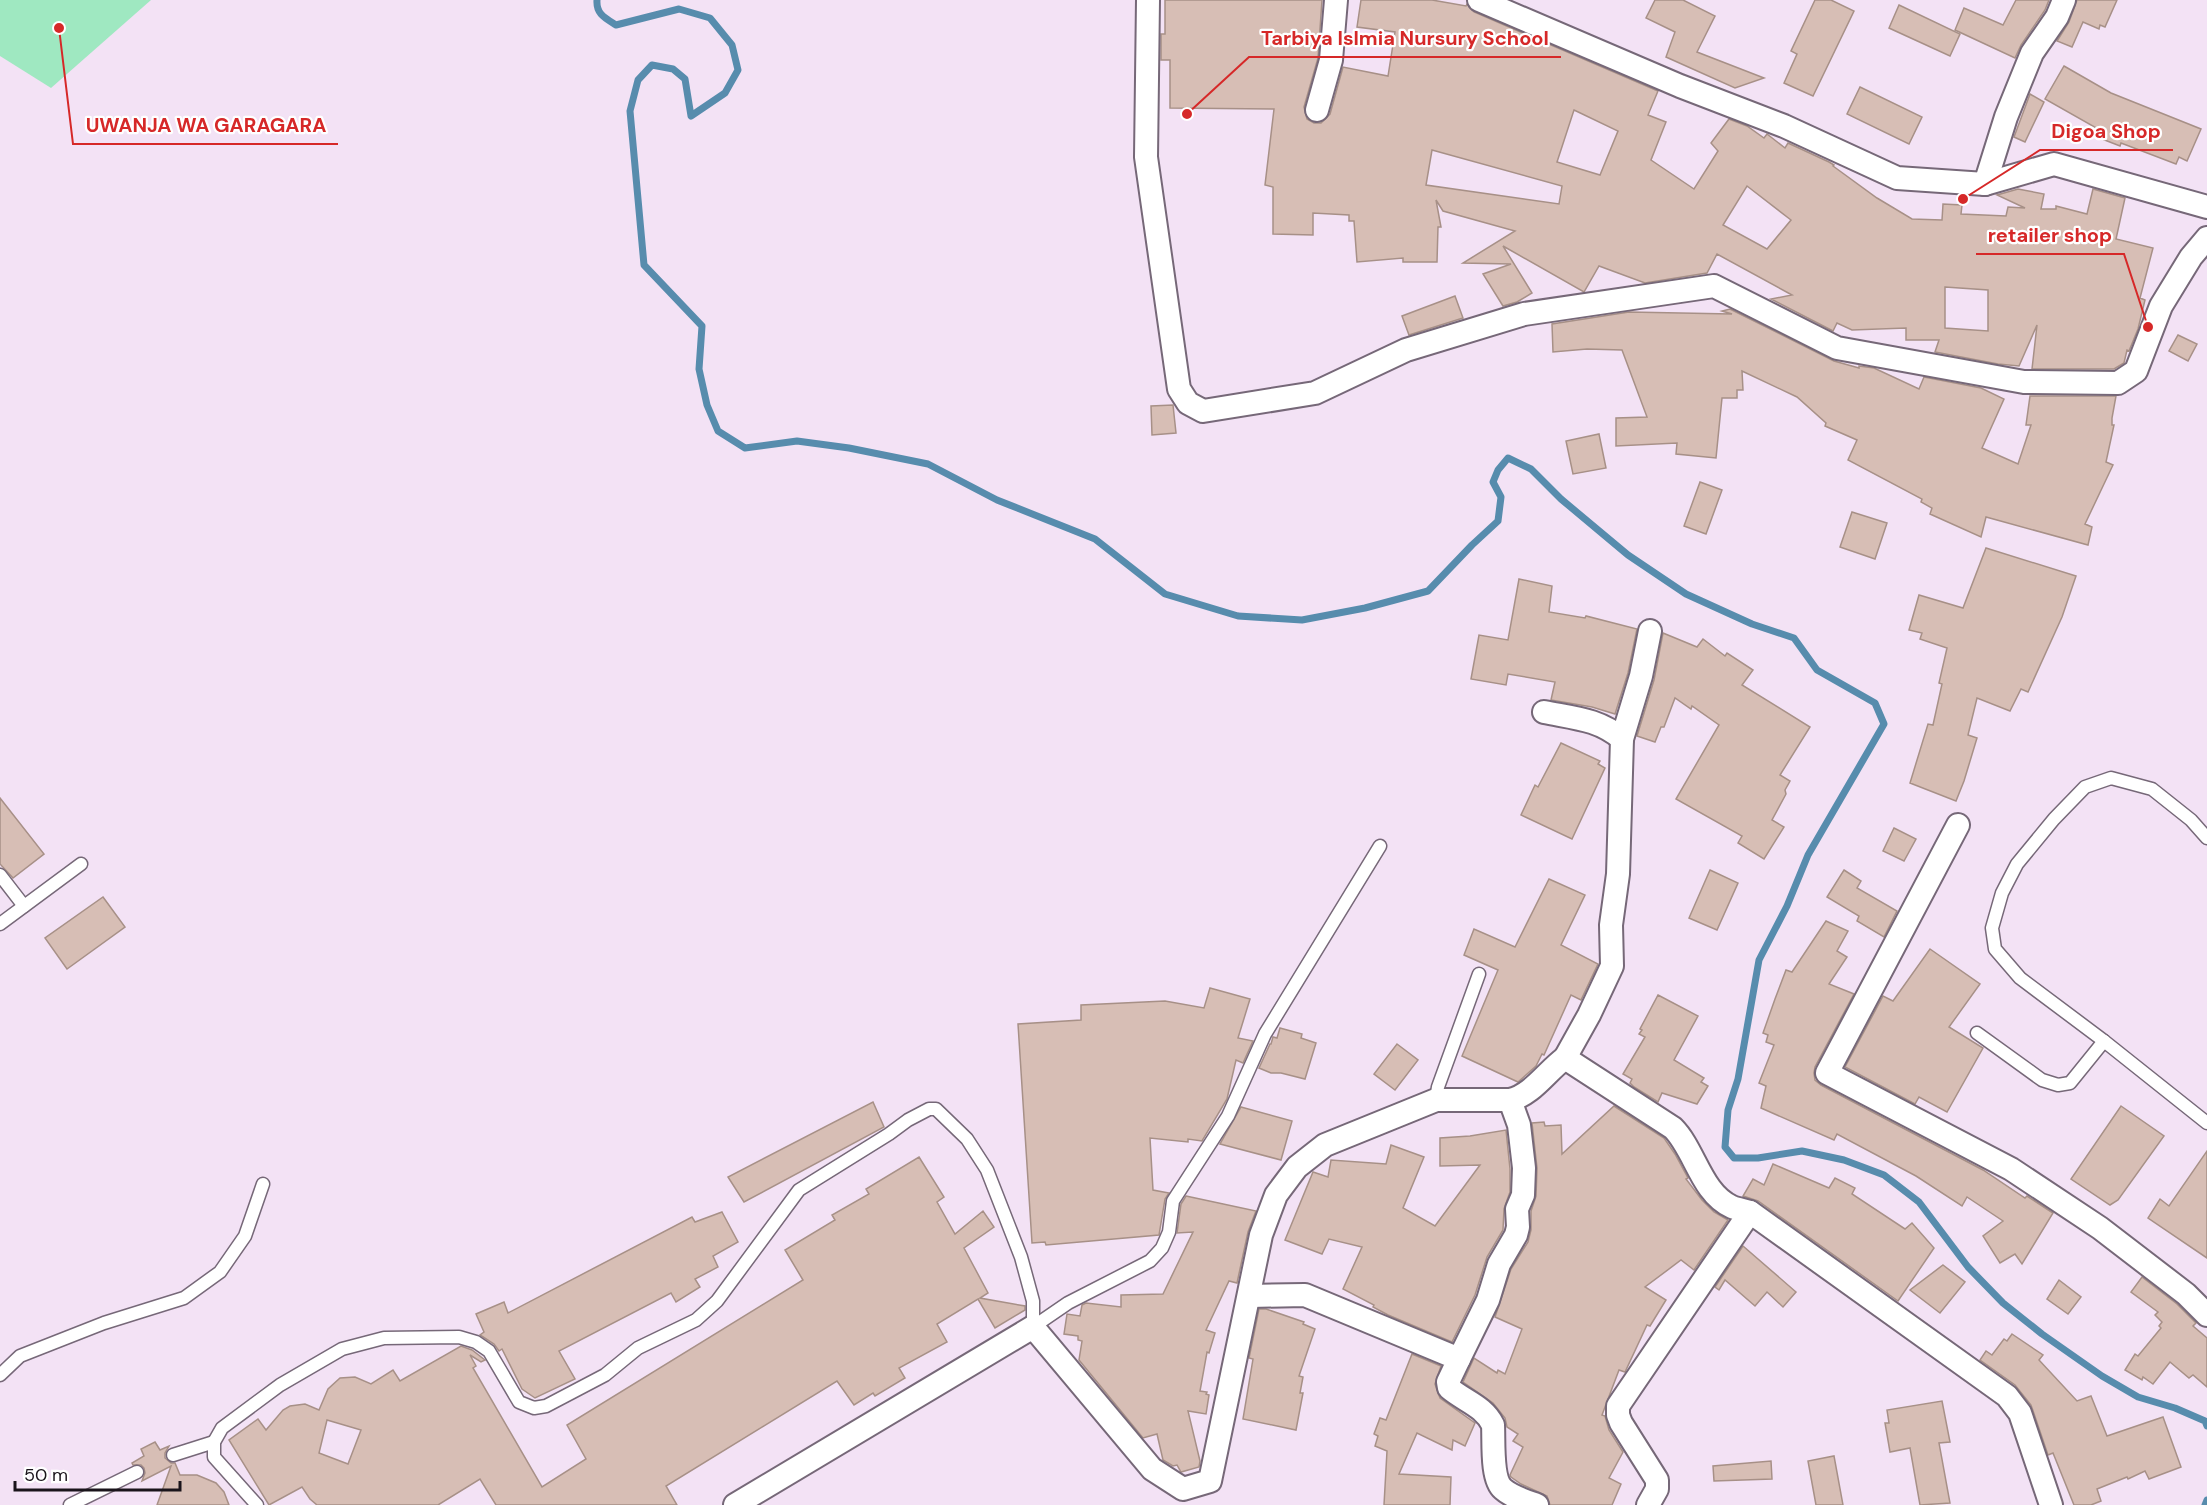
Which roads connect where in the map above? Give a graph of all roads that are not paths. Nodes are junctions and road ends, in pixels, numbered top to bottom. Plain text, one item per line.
1 (1148, 0) edge
2 (1336, 0) edge
3 (1479, 0) edge
4 (2064, 0) edge
5 (1317, 110) dead end
6 (1984, 184) junction
7 (2207, 207) edge
8 (2207, 238) edge
9 (1650, 631) dead end
10 (1544, 712) dead end
11 (1622, 739) junction
12 (1958, 825) dead end
13 (2207, 838) edge
14 (1380, 846) dead end
15 (81, 864) dead end
16 (0, 875) edge
17 (24, 906) junction
18 (0, 924) edge
19 (1479, 974) dead end
20 (1977, 1033) dead end
21 (2104, 1041) junction
22 (1565, 1058) junction
23 (1436, 1100) junction
24 (1510, 1100) junction
25 (2207, 1123) edge
26 (263, 1184) dead end
27 (1750, 1212) junction
28 (1249, 1296) junction
29 (2207, 1315) edge
30 (1033, 1327) junction
31 (1459, 1359) junction
32 (0, 1375) edge
33 (213, 1442) junction
34 (172, 1455) dead end
35 (137, 1472) dead end
36 (70, 1505) edge
37 (257, 1505) edge
38 (735, 1505) edge
39 (1537, 1505) edge
40 (1648, 1505) edge
41 (2051, 1505) edge

1 - 8 street
2 - 5 street
3 - 6 street
4 - 6 street
6 - 7 street
9 - 11 street
10 - 11 street
11 - 22 street
12 - 29 street
13 - 21 lane
14 - 30 lane
15 - 17 lane
16 - 17 lane
17 - 18 lane
19 - 23 lane
20 - 21 lane
21 - 25 lane
22 - 24 street
22 - 27 street
23 - 24 street
23 - 28 street
24 - 31 street
26 - 32 lane
27 - 40 street
27 - 41 street
28 - 30 street
28 - 31 street
30 - 33 lane
30 - 38 street
31 - 39 street
33 - 34 lane
33 - 37 lane
35 - 36 lane

